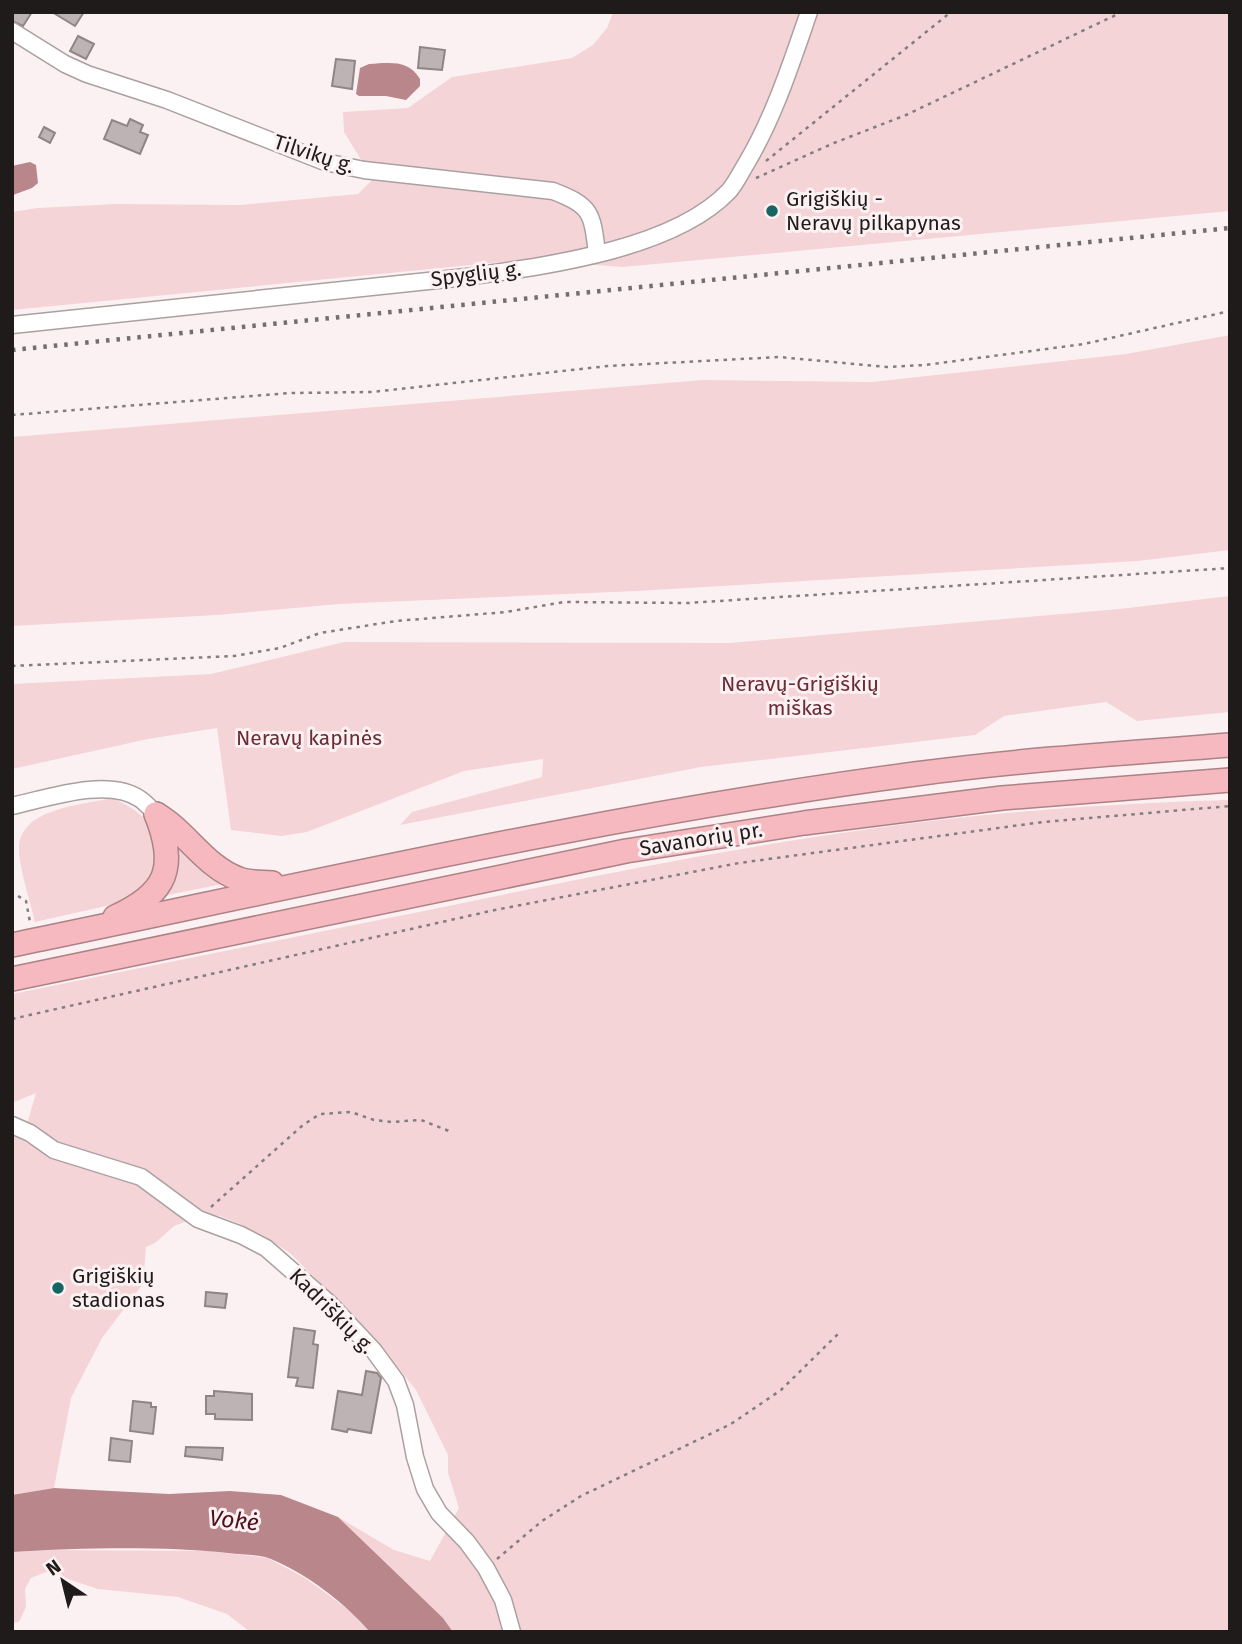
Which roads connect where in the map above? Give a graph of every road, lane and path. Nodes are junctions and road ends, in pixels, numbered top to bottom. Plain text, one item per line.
1 (809, 12) edge
2 (951, 12) edge
3 (1122, 12) edge
4 (12, 31) edge
5 (763, 163) dead end
6 (731, 189) junction
7 (597, 253) junction
8 (1230, 311) edge
9 (12, 325) edge
10 (12, 415) edge
11 (1230, 568) edge
12 (12, 666) edge
13 (1230, 745) edge
14 (1230, 780) edge
15 (1230, 789) edge
16 (1002, 798) junction
17 (12, 806) edge
18 (1230, 806) edge
19 (156, 814) junction
20 (299, 885) junction
21 (18, 897) dead end
22 (80, 931) junction
23 (17, 935) edge
24 (12, 979) edge
25 (12, 1019) edge
26 (12, 1125) edge
27 (449, 1130) dead end
28 (198, 1219) junction
29 (104, 1280) dead end
30 (135, 1281) dead end
31 (841, 1331) dead end
32 (486, 1568) junction
33 (512, 1632) edge

1 - 6 street, Spyglių g.
2 - 5 path
3 - 6 path
4 - 7 street, Tilvikų g.
6 - 7 street, Spyglių g.
7 - 9 street, Spyglių g.
8 - 10 path
11 - 12 path
13 - 20 highway
14 - 16 highway, Savanorių pr.
15 - 16 highway
16 - 24 highway, Savanorių pr.
17 - 19 street
18 - 25 path
19 - 20 highway
19 - 22 highway
20 - 22 highway
21 - 23 path
22 - 23 highway
26 - 28 street, Kadriškių g.
27 - 28 path
28 - 32 street, Kadriškių g.
29 - 30 path
31 - 32 path
32 - 33 street, Kadriškių g.

